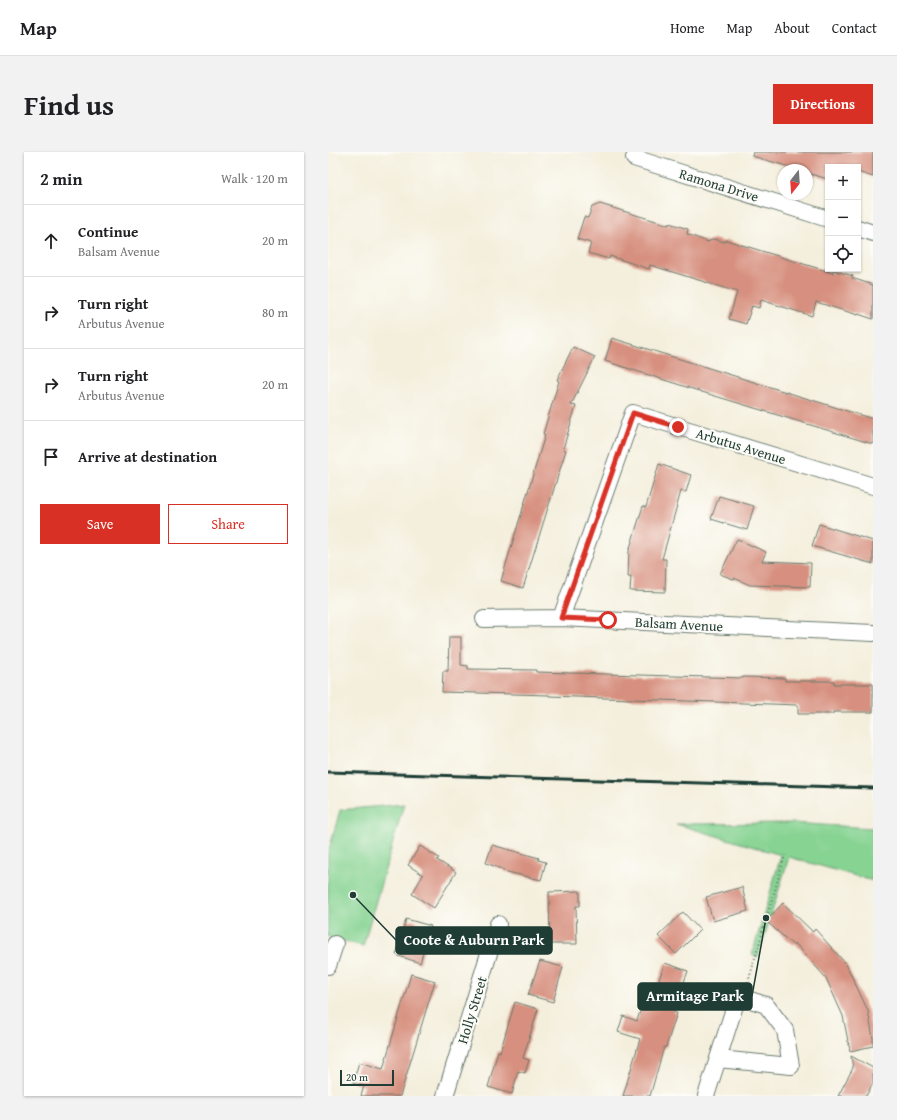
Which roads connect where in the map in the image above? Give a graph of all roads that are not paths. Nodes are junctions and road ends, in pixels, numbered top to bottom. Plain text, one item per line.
1 (634, 158) dead end
2 (825, 218) edge
3 (861, 229) edge
4 (873, 233) edge
5 (873, 486) edge
6 (561, 618) junction
7 (484, 619) dead end
8 (873, 633) edge
9 (498, 924) dead end
10 (335, 944) dead end
11 (328, 966) edge
12 (718, 1059) junction
13 (445, 1096) edge
14 (706, 1096) edge

1 - 2 street, Ramona Drive
3 - 4 street
5 - 6 street, Arbutus Avenue
6 - 7 street, Balsam Avenue
6 - 8 street, Balsam Avenue
9 - 13 street, Holly Street
10 - 11 street
12 - 12 street
12 - 14 street

